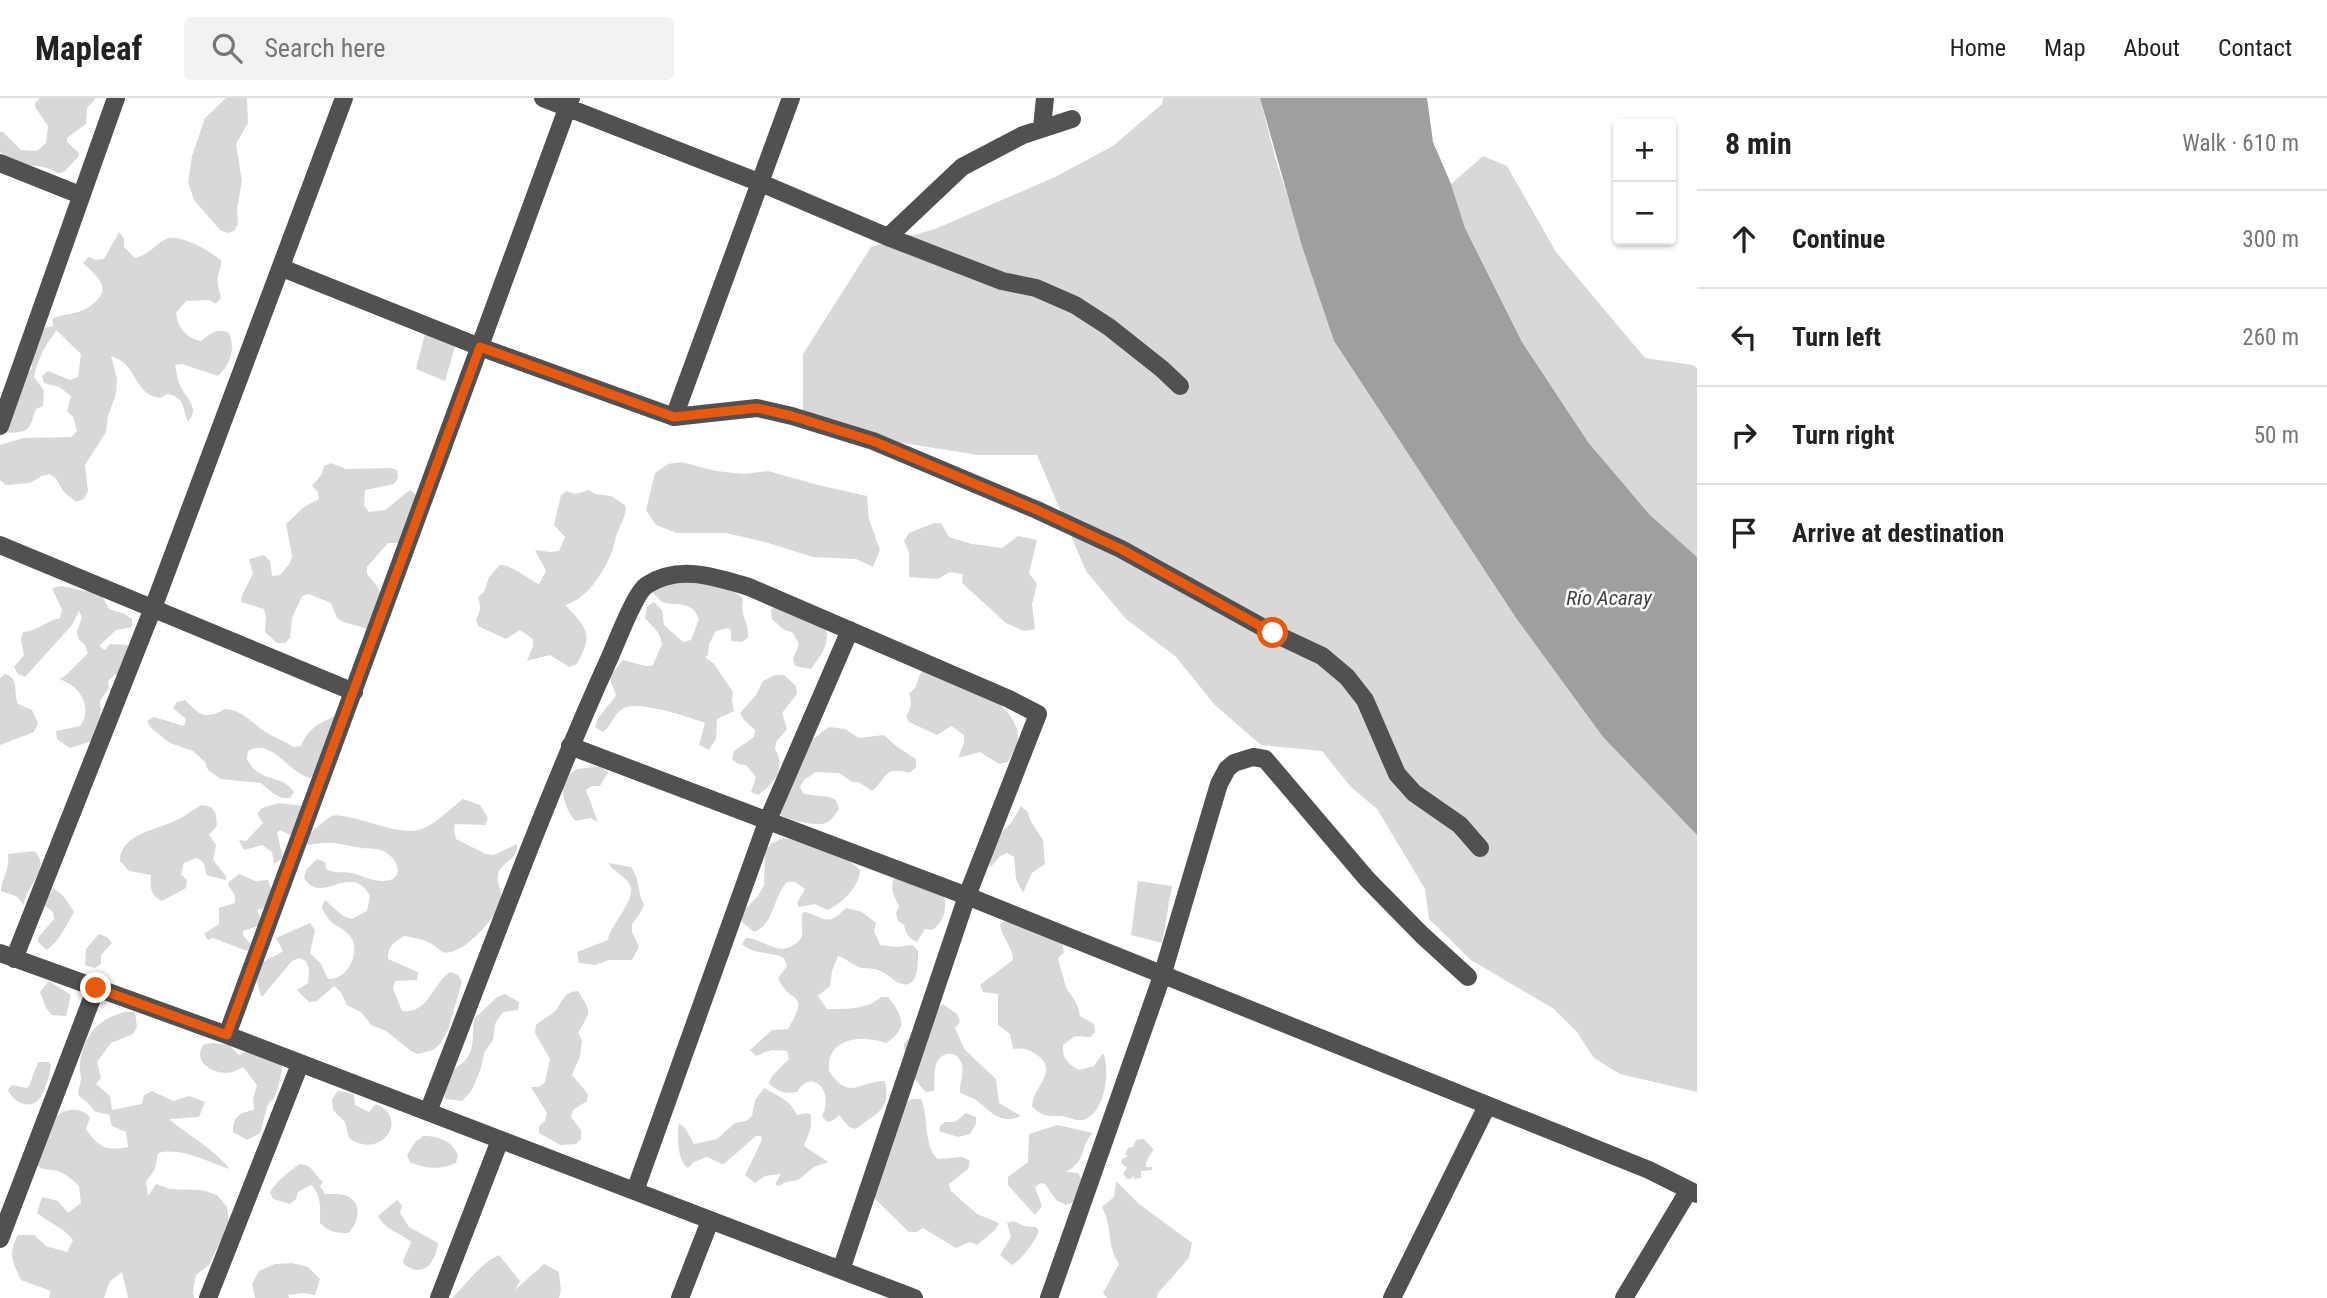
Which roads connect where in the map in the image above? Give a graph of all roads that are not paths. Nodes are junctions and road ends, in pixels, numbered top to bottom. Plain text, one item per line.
1 (116, 98) edge
2 (344, 98) edge
3 (543, 98) edge
4 (791, 98) edge
5 (1045, 98) edge
6 (569, 103) edge
7 (1072, 119) dead end
8 (1042, 127) junction
9 (0, 163) edge
10 (761, 183) junction
11 (80, 195) junction
12 (888, 237) junction
13 (282, 268) junction
14 (480, 347) junction
15 (1180, 386) dead end
16 (674, 417) junction
17 (0, 426) edge
18 (0, 545) edge
19 (153, 608) junction
20 (850, 630) junction
21 (354, 692) junction
22 (570, 746) junction
23 (767, 822) junction
24 (1480, 848) dead end
25 (967, 897) junction
26 (7, 956) edge
27 (1162, 976) junction
28 (1468, 977) dead end
29 (96, 988) junction
30 (227, 1035) junction
31 (300, 1063) junction
32 (1488, 1106) junction
33 (428, 1112) junction
34 (500, 1140) junction
35 (635, 1192) junction
36 (1693, 1192) edge
37 (710, 1221) junction
38 (0, 1238) edge
39 (841, 1270) junction
40 (909, 1297) edge
41 (208, 1298) edge
42 (439, 1298) edge
43 (680, 1298) edge
44 (1048, 1298) edge
45 (1392, 1298) edge
46 (1624, 1298) edge

1 - 11 street
2 - 13 street
3 - 6 street
4 - 10 street
5 - 8 street
6 - 10 street
6 - 14 street
7 - 8 street
8 - 12 street
9 - 11 street
10 - 12 street
10 - 16 street
11 - 17 street
12 - 15 street
13 - 14 street
13 - 19 street
14 - 16 street
14 - 21 street
16 - 24 street
18 - 19 street
19 - 21 street
19 - 26 street
20 - 22 street
20 - 23 street
20 - 25 street
21 - 30 street
22 - 23 street
22 - 33 street
23 - 25 street
23 - 35 street
25 - 27 street
25 - 39 street
26 - 29 street
27 - 28 street
27 - 32 street
27 - 44 street
29 - 30 street
29 - 38 street
30 - 31 street
31 - 33 street
31 - 41 street
32 - 36 street
32 - 45 street
33 - 34 street
34 - 35 street
34 - 42 street
35 - 37 street
36 - 46 street
37 - 39 street
37 - 43 street
39 - 40 street

